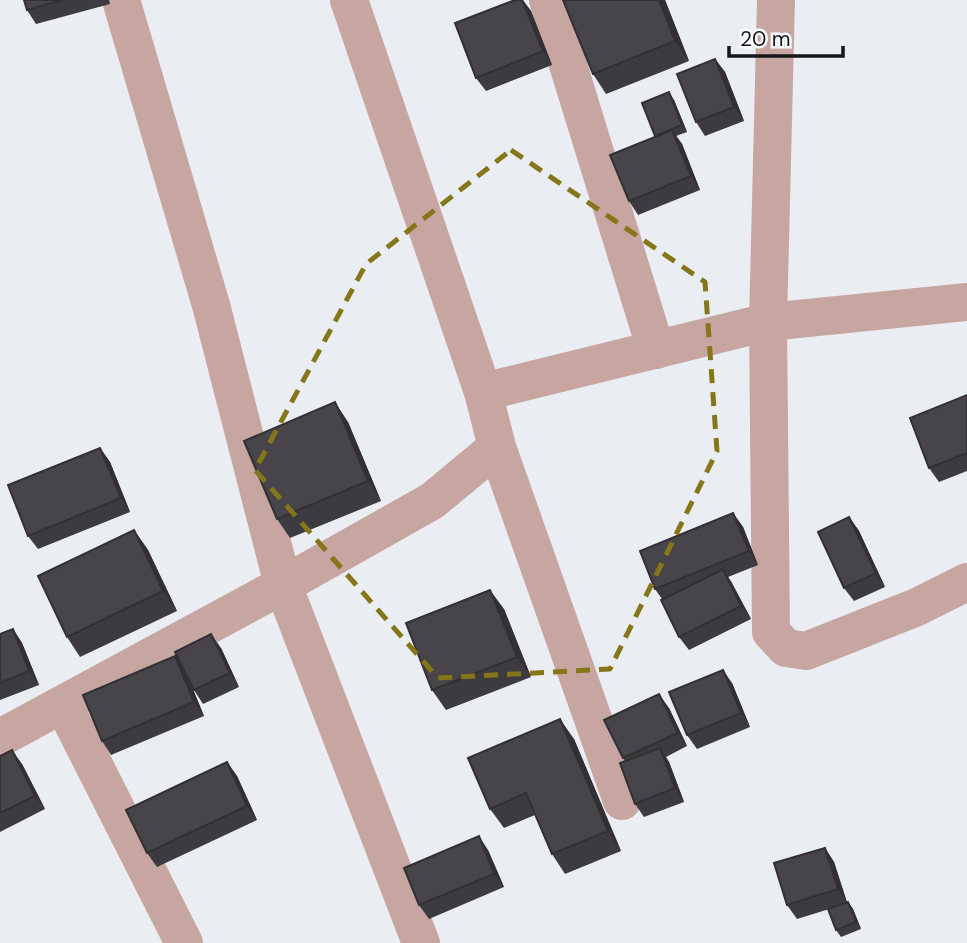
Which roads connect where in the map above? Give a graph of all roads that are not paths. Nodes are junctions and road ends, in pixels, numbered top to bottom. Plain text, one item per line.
1 (121, 0) edge
2 (349, 0) edge
3 (548, 0) edge
4 (776, 0) edge
5 (967, 302) edge
6 (768, 322) junction
7 (656, 350) junction
8 (483, 392) junction
9 (496, 447) junction
10 (967, 582) edge
11 (283, 585) junction
12 (63, 704) junction
13 (0, 738) edge
14 (622, 801) dead end
15 (184, 943) edge
16 (421, 943) edge

1 - 11 street
2 - 8 street
3 - 7 street
4 - 6 street
5 - 6 street
6 - 7 street
6 - 10 street
7 - 8 street
8 - 9 street
9 - 11 street
9 - 14 street
11 - 12 street
11 - 16 street
12 - 13 street
12 - 15 street

